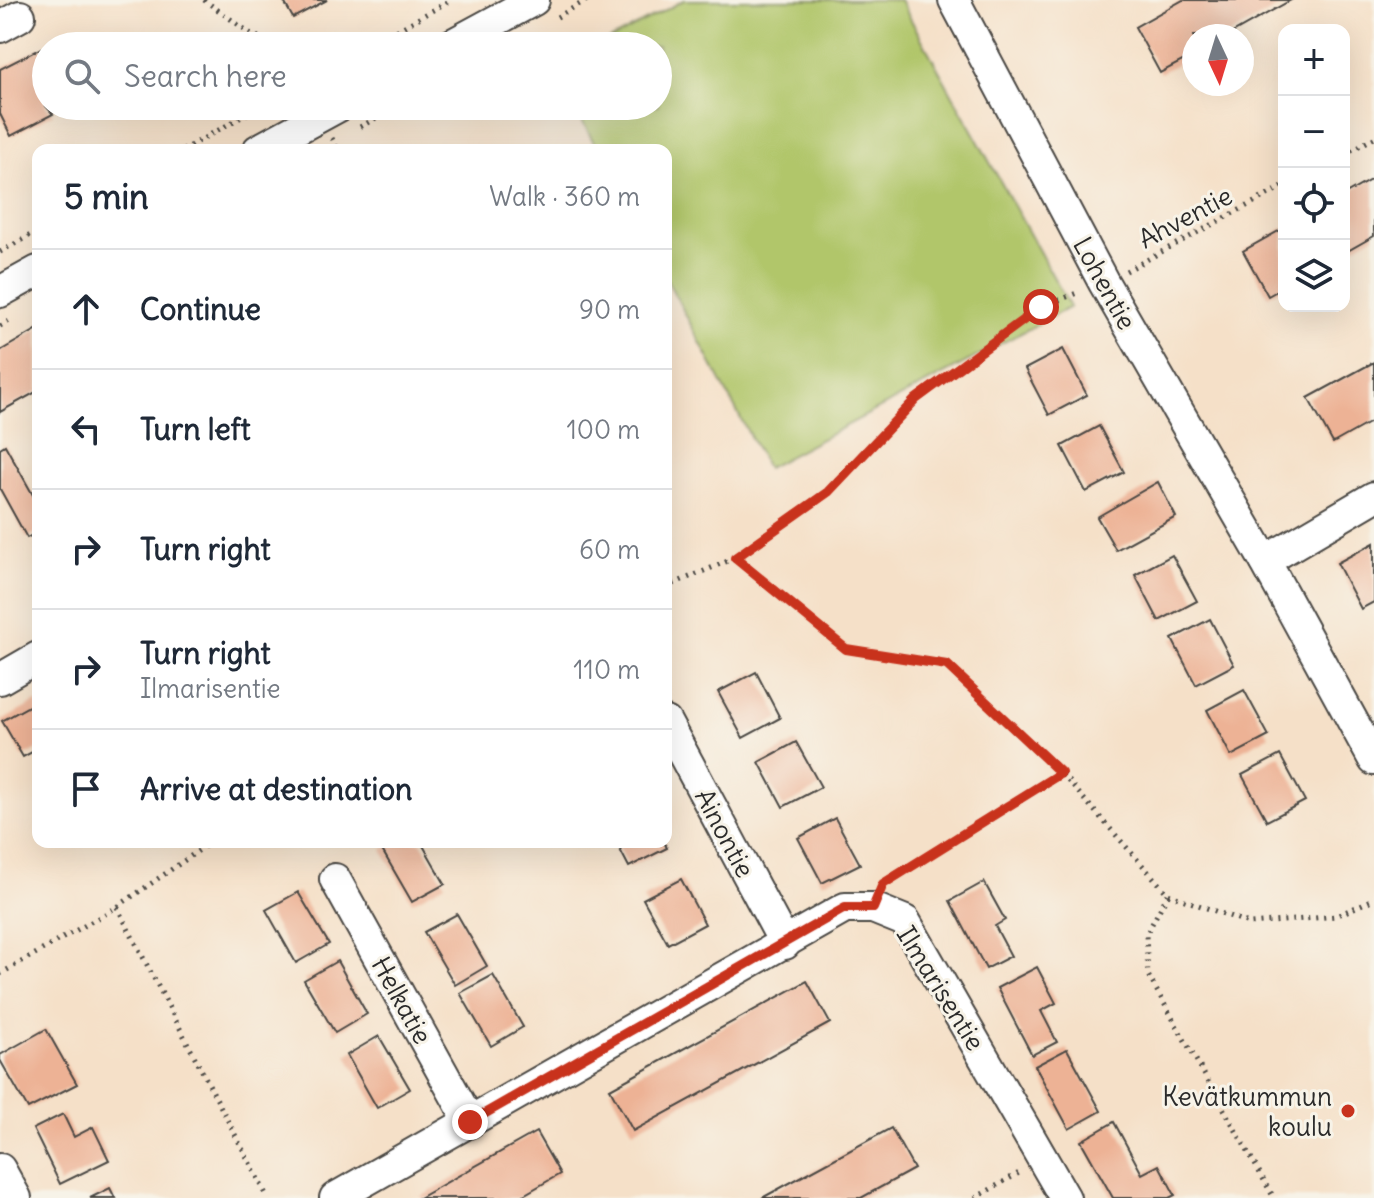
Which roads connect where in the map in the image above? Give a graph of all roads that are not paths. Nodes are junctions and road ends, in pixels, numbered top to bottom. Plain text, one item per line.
1 (534, 0) edge
2 (954, 0) edge
3 (475, 32) edge
4 (313, 120) edge
5 (269, 144) edge
6 (32, 274) edge
7 (0, 292) edge
8 (1374, 497) edge
9 (1265, 561) junction
10 (32, 660) edge
11 (0, 679) edge
12 (672, 733) edge
13 (1374, 760) edge
14 (335, 879) dead end
15 (785, 944) junction
16 (470, 1122) junction
17 (0, 1169) edge
18 (16, 1198) edge
19 (335, 1198) edge
20 (1065, 1198) edge

1 - 3 street
2 - 9 street, Lohentie
4 - 5 street
6 - 7 street
8 - 9 street
9 - 13 street, Lohentie
10 - 11 street
12 - 15 street, Ainontie
14 - 16 street, Helkatie
15 - 16 street, Ilmarisentie
15 - 20 street, Ilmarisentie
16 - 19 street, Ilmarisentie
17 - 18 street

